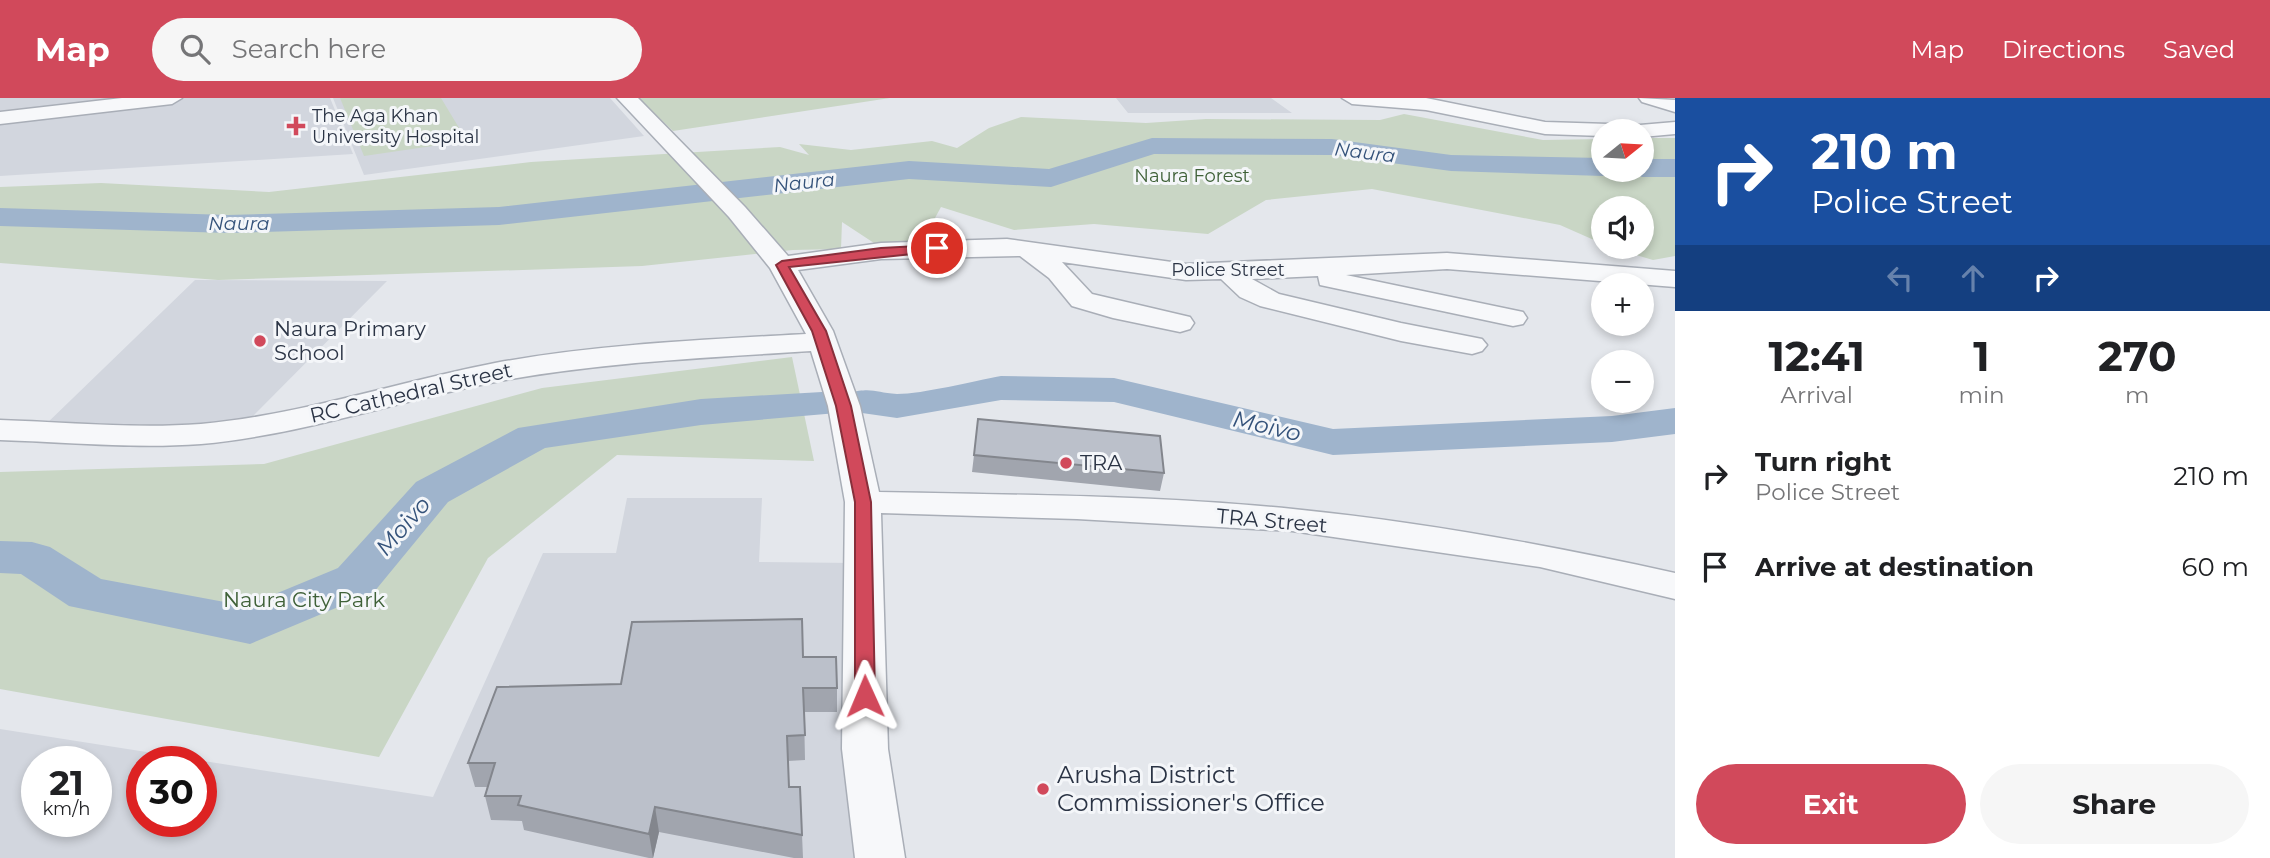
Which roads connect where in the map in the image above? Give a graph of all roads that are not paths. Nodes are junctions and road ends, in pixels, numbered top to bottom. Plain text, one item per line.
1 (172, 98) edge
2 (627, 98) edge
3 (1352, 98) edge
4 (1649, 98) edge
5 (1419, 101) edge
6 (86, 103) edge
7 (1675, 106) edge
8 (0, 118) edge
9 (1675, 128) edge
10 (1025, 248) junction
11 (782, 265) junction
12 (1291, 270) junction
13 (1230, 272) junction
14 (1675, 279) edge
15 (1513, 318) dead end
16 (1180, 323) dead end
17 (822, 342) junction
18 (1472, 345) dead end
19 (0, 429) edge
20 (863, 502) junction
21 (1675, 586) edge
22 (880, 858) edge

1 - 6 street
2 - 11 street
3 - 5 street
4 - 7 street
5 - 9 street
6 - 8 street
10 - 11 street, Police Street
10 - 13 street, Police Street
10 - 16 street
11 - 17 street
12 - 13 street, Police Street
12 - 14 street, Police Street
12 - 15 street
13 - 18 street
17 - 19 street, RC Cathedral Street
17 - 20 street
20 - 21 street, TRA Street
20 - 22 street

